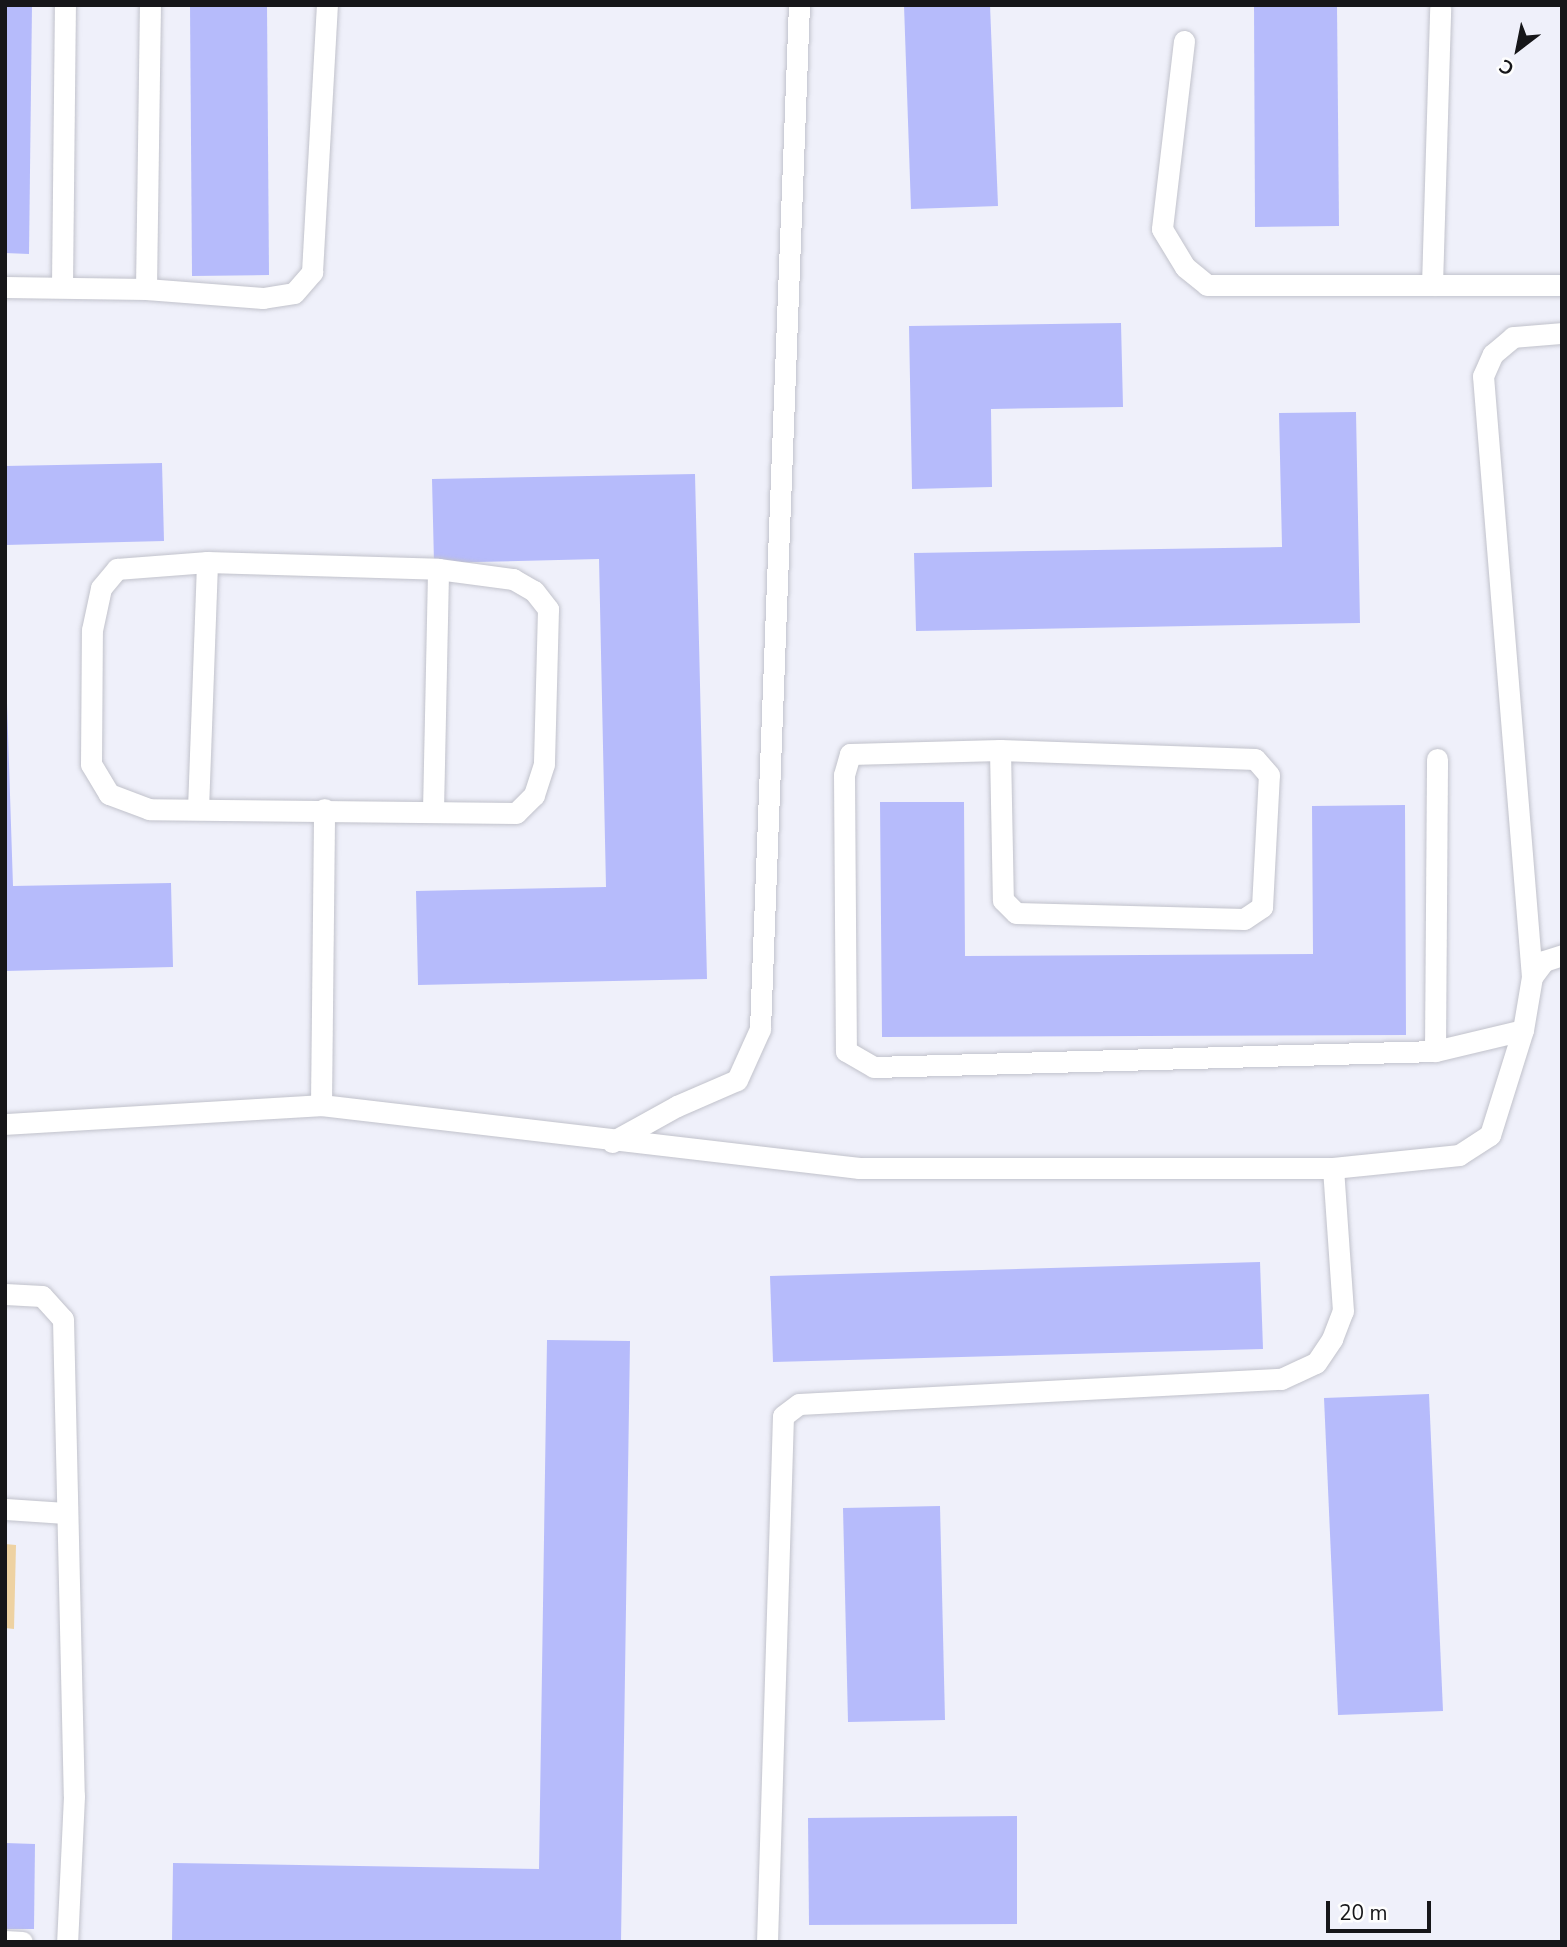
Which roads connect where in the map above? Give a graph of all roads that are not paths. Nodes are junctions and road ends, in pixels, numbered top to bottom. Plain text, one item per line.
1 (65, 5) edge
2 (150, 5) edge
3 (327, 5) edge
4 (799, 5) edge
5 (1440, 8) dead end
6 (1184, 41) dead end
7 (1432, 285) junction
8 (1562, 285) edge
9 (62, 286) junction
10 (5, 287) edge
11 (146, 289) junction
12 (1562, 333) edge
13 (207, 562) junction
14 (439, 569) junction
15 (1000, 750) junction
16 (1437, 758) dead end
17 (198, 809) junction
18 (324, 809) junction
19 (433, 811) junction
20 (1562, 955) edge
21 (1532, 976) junction
22 (1523, 1030) junction
23 (1435, 1051) junction
24 (321, 1105) junction
25 (5, 1124) edge
26 (612, 1142) junction
27 (1333, 1168) junction
28 (5, 1294) edge
29 (5, 1509) edge
30 (66, 1513) junction
31 (5, 1941) edge
32 (22, 1942) edge
33 (67, 1942) edge
34 (767, 1942) edge

1 - 9 lane
2 - 11 lane
3 - 11 lane
4 - 26 lane
5 - 7 lane
6 - 7 lane
7 - 8 lane
9 - 10 lane
9 - 11 lane
12 - 21 lane
13 - 14 lane
13 - 17 lane
13 - 17 lane
14 - 19 lane
14 - 19 lane
15 - 15 lane
15 - 23 lane
16 - 23 lane
17 - 18 lane
18 - 19 lane
18 - 24 lane
20 - 21 lane
21 - 22 lane
22 - 23 lane
22 - 27 lane
24 - 25 lane
24 - 26 lane
26 - 27 lane
27 - 34 lane
28 - 30 lane
29 - 30 lane
30 - 33 lane
31 - 32 lane

